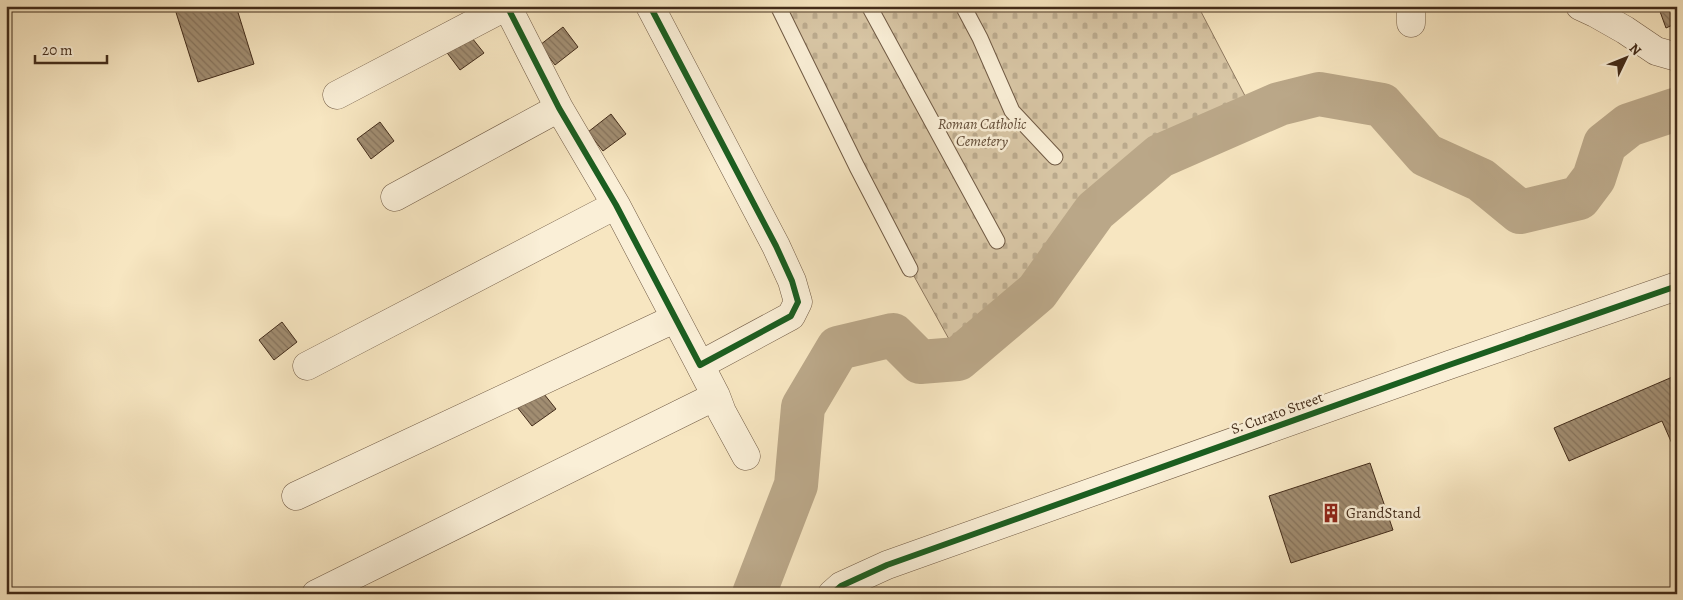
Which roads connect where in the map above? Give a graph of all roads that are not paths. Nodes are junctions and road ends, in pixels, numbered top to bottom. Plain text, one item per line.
1 (507, 6) edge
2 (650, 6) edge
3 (778, 6) edge
4 (869, 6) edge
5 (963, 6) edge
6 (1584, 7) edge
7 (1677, 57) edge
8 (338, 94) dead end
9 (559, 108) junction
10 (1055, 157) dead end
11 (395, 197) dead end
12 (616, 205) junction
13 (997, 241) dead end
14 (910, 269) dead end
15 (1677, 286) edge
16 (674, 319) junction
17 (700, 365) junction
18 (307, 366) dead end
19 (716, 396) junction
20 (746, 456) dead end
21 (296, 496) dead end
22 (316, 594) edge
23 (832, 594) edge

1 - 8 street
1 - 9 street
2 - 17 street
3 - 14 lane
4 - 13 lane
5 - 10 lane
6 - 7 street
9 - 11 street
9 - 12 street
12 - 16 street
12 - 18 street
15 - 23 street, S. Curato Street
16 - 17 street
16 - 21 street
17 - 19 street
19 - 20 street
19 - 22 street

